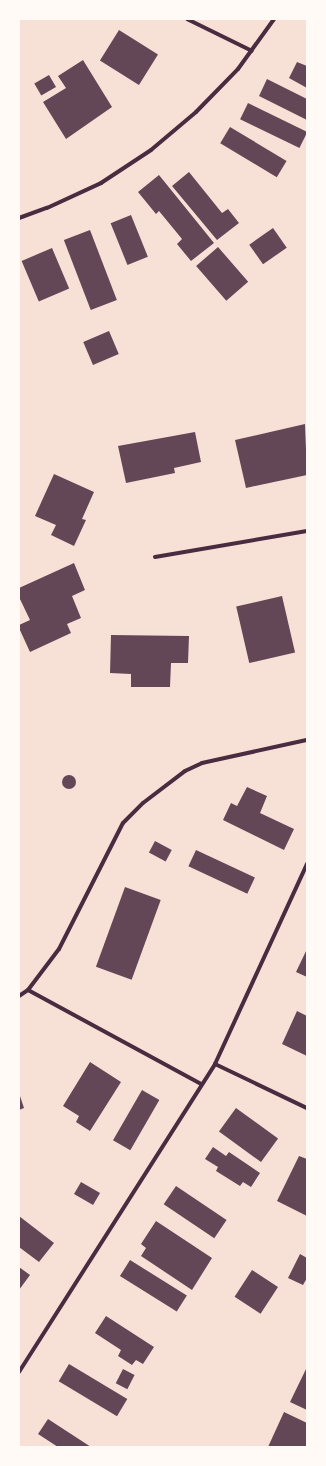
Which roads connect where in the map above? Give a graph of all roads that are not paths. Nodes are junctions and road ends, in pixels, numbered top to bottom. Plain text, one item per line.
1 (187, 19) edge
2 (274, 19) edge
3 (252, 51) junction
4 (19, 218) edge
5 (307, 531) edge
6 (155, 557) dead end
7 (307, 740) edge
8 (307, 864) edge
9 (28, 990) junction
10 (19, 996) edge
11 (215, 1064) junction
12 (201, 1084) junction
13 (307, 1108) edge
14 (19, 1372) edge

1 - 3 street
2 - 3 street
3 - 4 street
5 - 6 street
7 - 9 street
8 - 11 street
9 - 10 street
9 - 12 street
11 - 12 street
11 - 13 street
12 - 14 street

